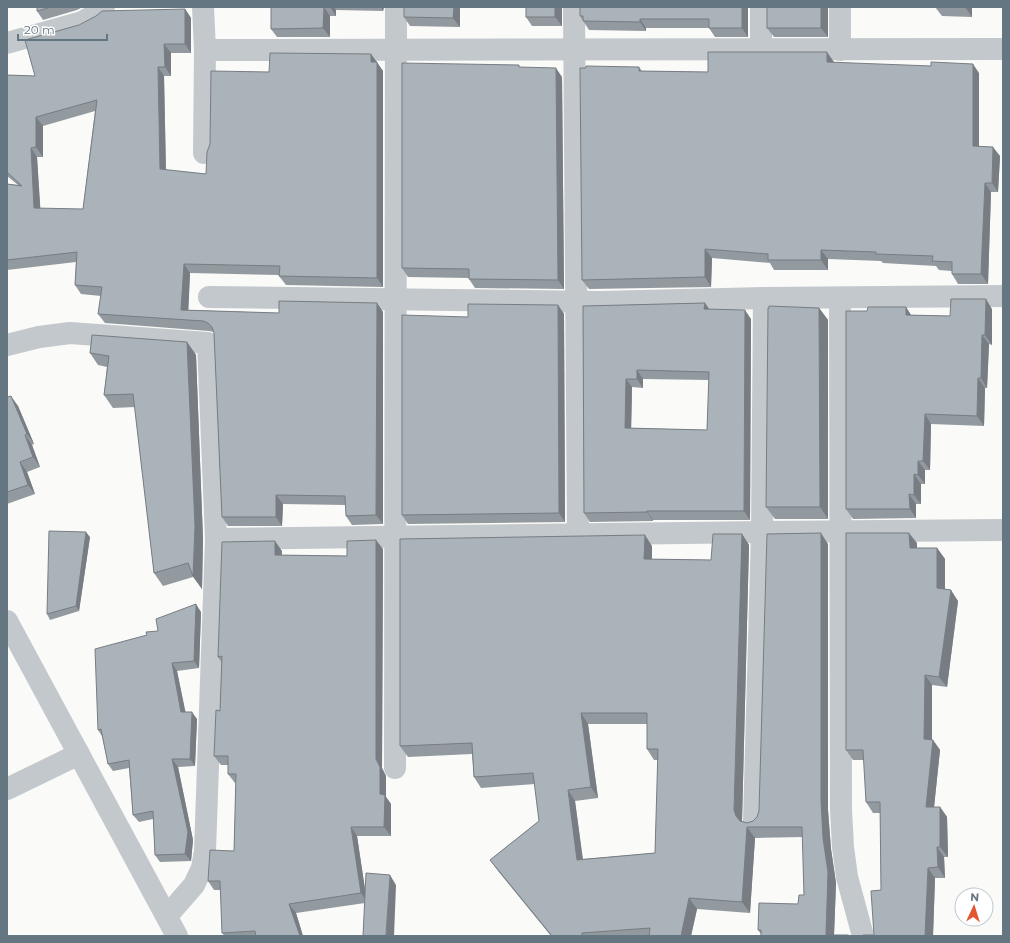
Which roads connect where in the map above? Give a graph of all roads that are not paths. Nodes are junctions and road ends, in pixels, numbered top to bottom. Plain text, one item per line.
1 (104, 7) edge
2 (203, 7) edge
3 (396, 7) edge
4 (574, 7) edge
5 (761, 7) edge
6 (840, 7) edge
7 (7, 44) edge
8 (761, 48) junction
9 (396, 49) junction
10 (575, 49) junction
11 (1003, 49) edge
12 (205, 50) junction
13 (840, 50) junction
14 (204, 153) dead end
15 (1003, 296) edge
16 (209, 297) dead end
17 (764, 298) junction
18 (840, 298) junction
19 (396, 300) junction
20 (577, 302) junction
21 (7, 345) edge
22 (1003, 530) edge
23 (762, 532) junction
24 (840, 532) junction
25 (578, 534) junction
26 (396, 537) junction
27 (216, 539) junction
28 (7, 621) edge
29 (79, 754) junction
30 (396, 768) dead end
31 (7, 789) edge
32 (754, 821) edge
33 (166, 916) junction
34 (177, 936) edge
35 (863, 936) edge

1 - 7 street
2 - 12 street
3 - 9 street
4 - 10 street
5 - 8 street
6 - 13 street
8 - 10 street
8 - 13 street
9 - 10 street
9 - 12 street
9 - 19 street
10 - 20 street
11 - 13 street
12 - 14 street
15 - 18 street
16 - 19 street
17 - 18 street
17 - 20 street
17 - 23 street
18 - 24 street
19 - 20 street
19 - 26 street
20 - 25 street
21 - 27 street
22 - 24 street
23 - 24 street
23 - 25 street
23 - 32 street
24 - 35 street
25 - 26 street
26 - 27 street
26 - 30 street
27 - 33 street
28 - 29 street
29 - 31 street
29 - 33 street
33 - 34 street

